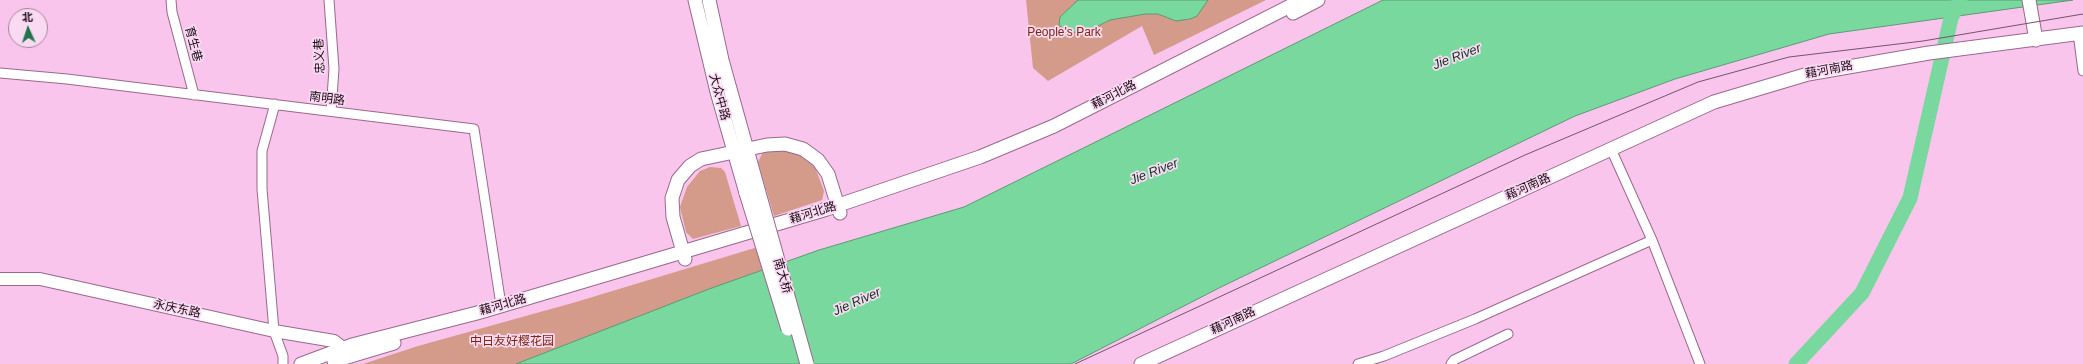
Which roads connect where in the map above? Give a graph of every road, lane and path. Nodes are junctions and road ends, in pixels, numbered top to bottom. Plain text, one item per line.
1 (171, 0) edge
2 (329, 0) edge
3 (695, 0) edge
4 (709, 0) edge
5 (1318, 0) edge
6 (2029, 0) edge
7 (1299, 3) edge
8 (2081, 33) edge
9 (2036, 40) junction
10 (2083, 71) edge
11 (0, 73) edge
12 (194, 94) junction
13 (275, 104) junction
14 (331, 111) junction
15 (1611, 149) junction
16 (740, 150) junction
17 (752, 191) junction
18 (839, 210) junction
19 (1652, 240) junction
20 (684, 256) junction
21 (0, 279) edge
22 (501, 305) junction
23 (274, 331) junction
24 (1508, 334) dead end
25 (345, 352) junction
26 (283, 364) edge
27 (301, 364) edge
28 (325, 364) edge
29 (798, 364) edge
30 (806, 364) edge
31 (1141, 364) edge
32 (1358, 364) edge
33 (1450, 364) edge
34 (1700, 364) edge

1 - 12 street, 育生巷
2 - 14 street, 忠义巷
3 - 16 main road, 大众中路
4 - 16 main road, 大众中路
5 - 7 main road, 藉河北路
6 - 9 main road
7 - 18 main road, 藉河北路
8 - 9 main road, 藉河南路
8 - 10 street
9 - 15 main road, 藉河南路
11 - 12 street, 南明路
12 - 13 street, 南明路
13 - 14 street, 南明路
13 - 23 street
14 - 22 street, 南明路
15 - 19 street
15 - 31 main road, 藉河南路
16 - 17 main road, 大众中路
16 - 18 main road
16 - 20 main road
17 - 29 main road, 南大桥, bridge
17 - 30 main road, 南大桥, bridge
18 - 20 main road, 藉河北路
19 - 32 street
19 - 34 street
20 - 22 main road, 藉河北路
20 - 25 main road, 藉河北路
21 - 23 street, 永庆东路
22 - 25 main road, 藉河北路
23 - 25 street, 永庆东路
23 - 26 street
24 - 33 street
25 - 27 main road, 藉河北路
25 - 28 main road, 藉河北路

